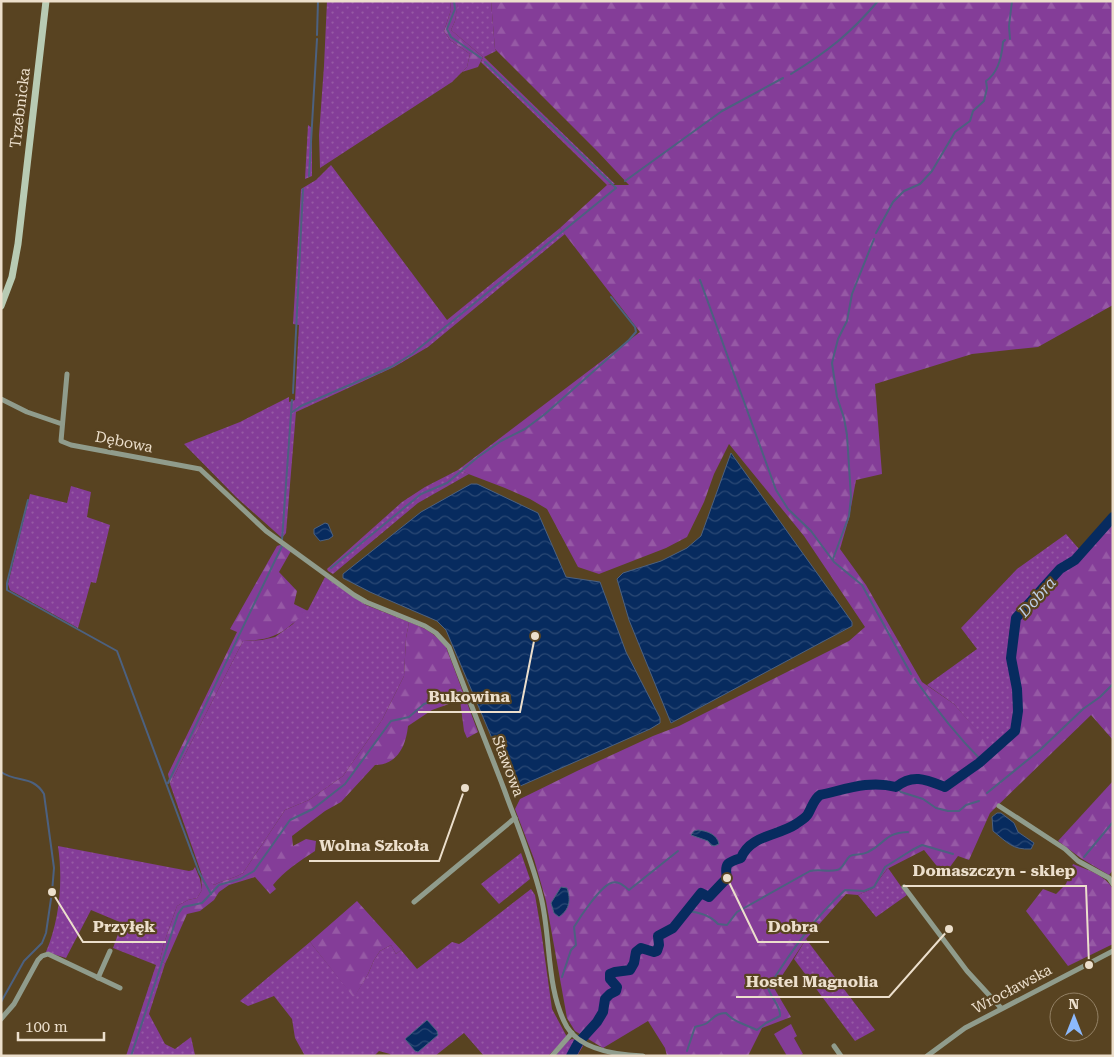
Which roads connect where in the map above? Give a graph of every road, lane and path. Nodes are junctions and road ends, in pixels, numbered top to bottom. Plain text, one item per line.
1 (46, 1) edge
2 (1, 306) edge
3 (67, 374) dead end
4 (1, 399) edge
5 (62, 424) junction
6 (200, 469) joint
7 (999, 806) dead end
8 (515, 818) junction
9 (1113, 884) edge
10 (904, 887) dead end
11 (414, 902) dead end
12 (110, 951) dead end
13 (1113, 951) edge
14 (98, 978) junction
15 (120, 988) dead end
16 (1002, 1008) junction
17 (1, 1019) edge
18 (572, 1033) junction
19 (834, 1046) dead end
20 (552, 1056) edge
21 (643, 1056) edge
22 (841, 1056) edge
23 (927, 1056) edge

1 - 2 street, Trzebnicka
3 - 5 street, Dębowa
4 - 5 street
5 - 6 street, Dębowa
6 - 8 street, Stawowa
7 - 9 street
8 - 11 street
8 - 18 street, Stawowa
10 - 16 street
12 - 14 street
13 - 16 street, Wrocławska
14 - 15 street
14 - 17 street
16 - 23 street, Wrocławska
18 - 20 street
18 - 21 street, Stawowa
19 - 22 street

